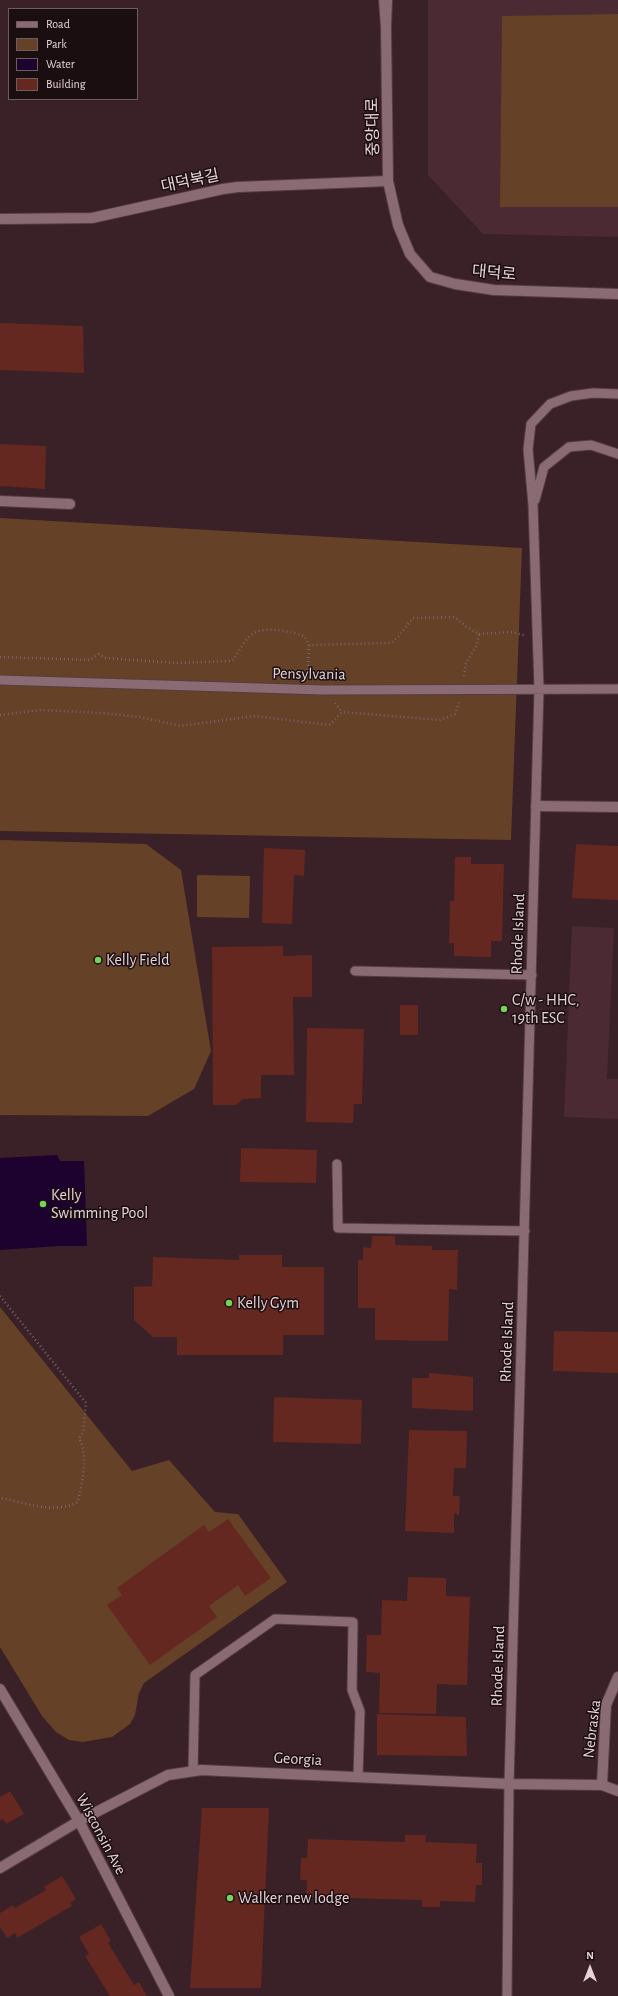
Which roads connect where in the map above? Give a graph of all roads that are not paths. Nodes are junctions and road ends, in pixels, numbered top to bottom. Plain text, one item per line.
1 (384, 0) edge
2 (387, 0) edge
3 (386, 27) junction
4 (388, 181) junction
5 (0, 219) edge
6 (398, 225) joint
7 (618, 294) edge
8 (594, 393) junction
9 (618, 394) edge
10 (618, 401) edge
11 (618, 454) edge
12 (0, 501) edge
13 (70, 504) dead end
14 (533, 505) junction
15 (0, 680) edge
16 (539, 689) junction
17 (618, 689) edge
18 (536, 806) junction
19 (618, 808) edge
20 (355, 971) dead end
21 (532, 975) junction
22 (337, 1164) dead end
23 (525, 1231) junction
24 (618, 1678) edge
25 (0, 1689) edge
26 (193, 1771) junction
27 (358, 1777) junction
28 (509, 1784) junction
29 (602, 1785) junction
30 (618, 1791) edge
31 (79, 1821) junction
32 (0, 1868) edge
33 (169, 1996) edge
34 (507, 1996) edge

1 - 3 street, 중앙대로
2 - 3 street, 중앙대로
3 - 4 street, 중앙대로
4 - 5 street, 대덕북길
4 - 6 street, 중앙대로
6 - 7 street, 대덕로
8 - 9 lane, Rhode Island
8 - 10 lane
8 - 14 lane, Rhode Island
11 - 14 lane
12 - 13 street
14 - 16 lane, Rhode Island
15 - 16 lane, Pensylvania
16 - 17 lane, Pensylvania
16 - 18 lane, Rhode Island
18 - 19 street
18 - 21 lane, Rhode Island
20 - 21 lane
21 - 23 lane, Rhode Island
22 - 23 lane
23 - 28 lane, Rhode Island
24 - 29 street, Nebraska
25 - 31 street, Wisconsin Ave
26 - 27 street, Georgia
26 - 27 lane
26 - 31 street, Georgia
27 - 28 street, Georgia
28 - 29 street, Georgia
28 - 34 lane, Rhode Island
29 - 30 street, Georgia
31 - 32 street, Georgia
31 - 33 street, Wisconsin Ave

